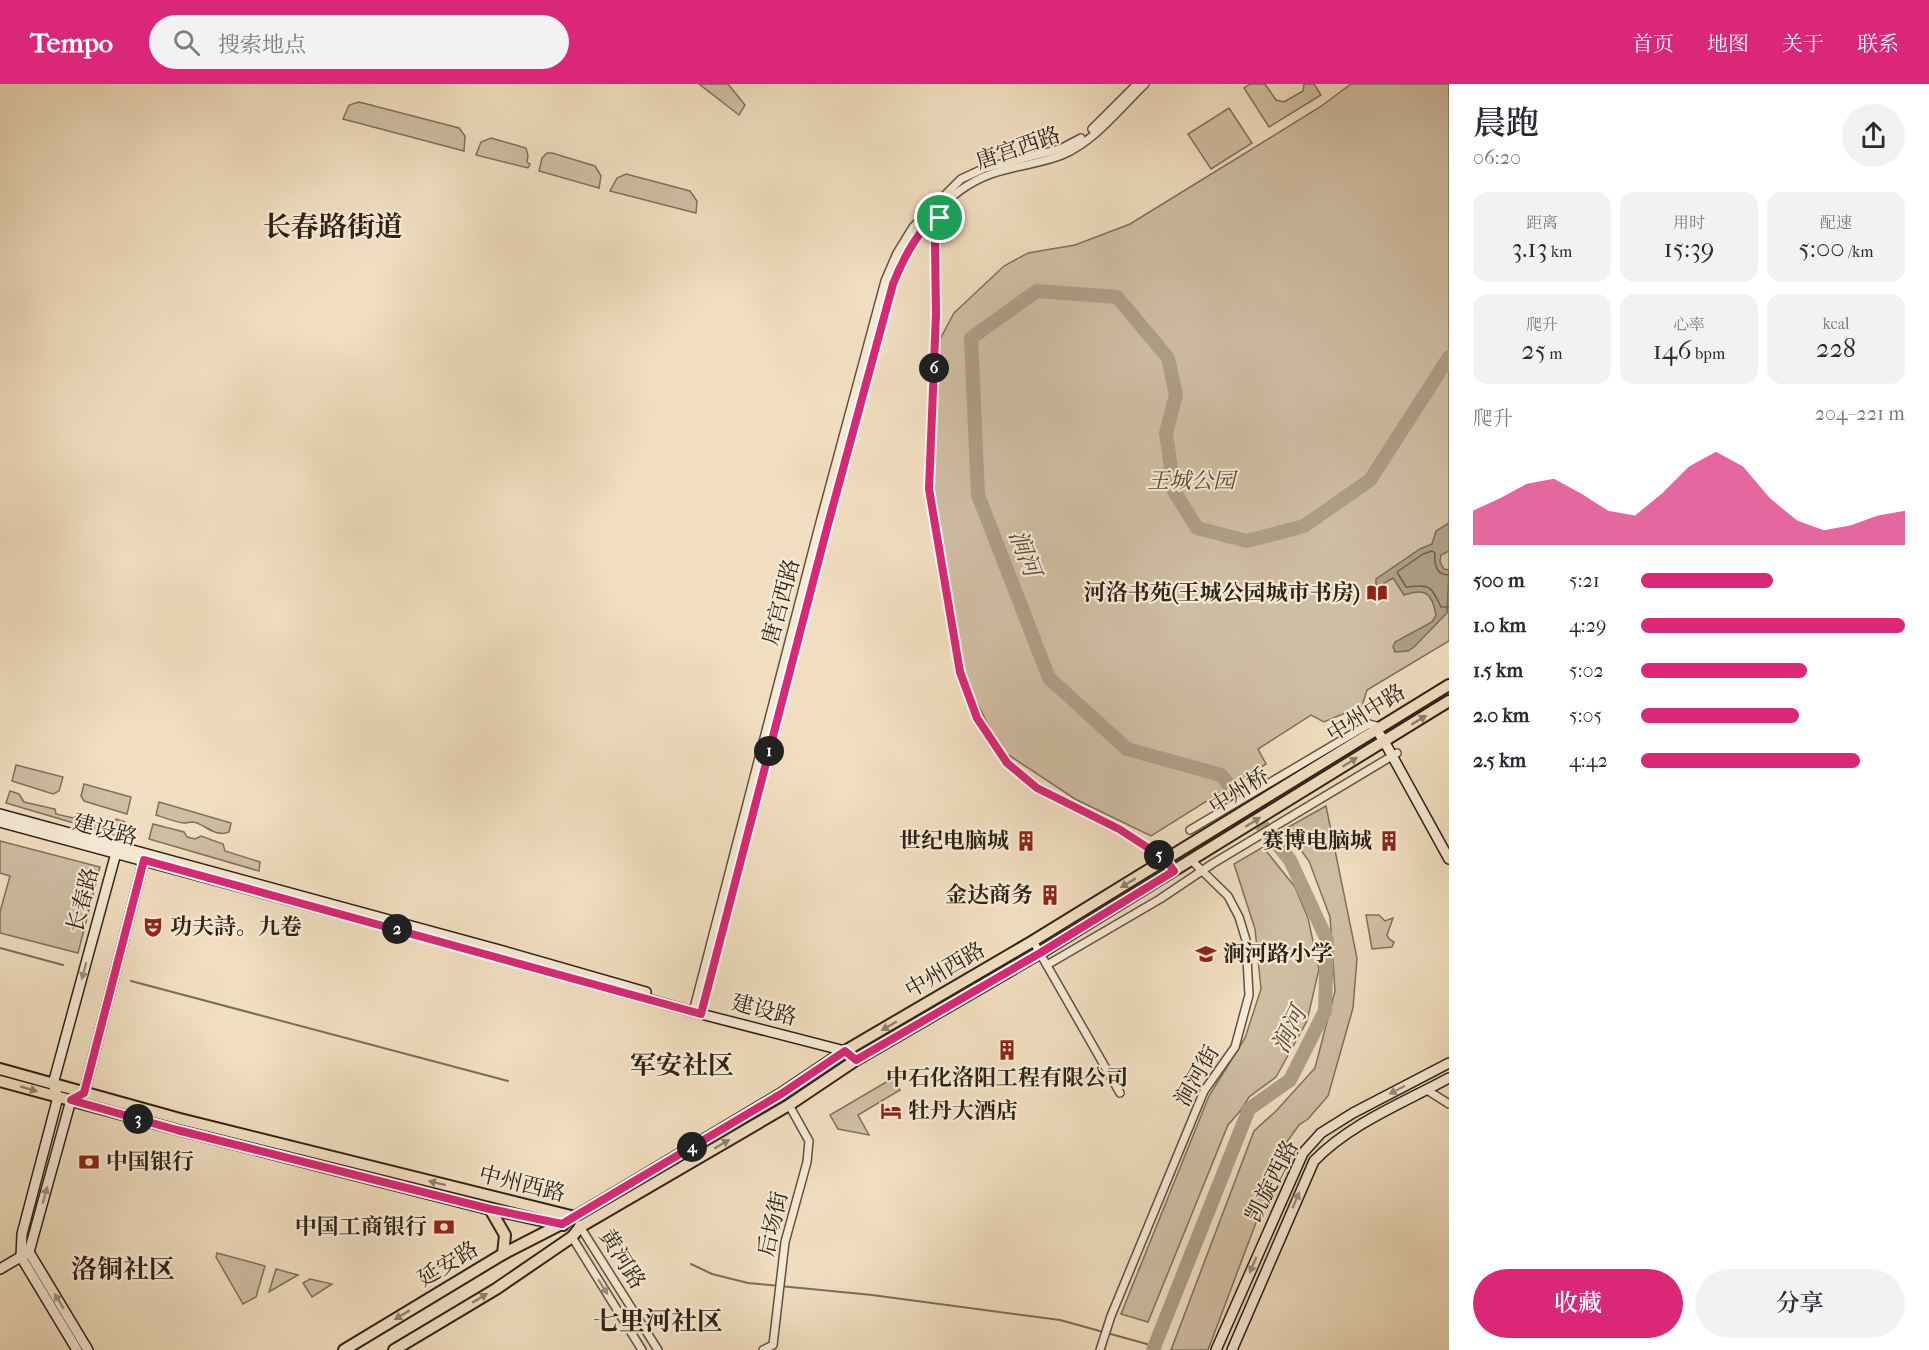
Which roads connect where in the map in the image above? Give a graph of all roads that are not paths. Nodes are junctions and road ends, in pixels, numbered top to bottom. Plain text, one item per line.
1 (1137, 84) edge
2 (1145, 84) edge
3 (943, 207) junction
4 (1449, 685) edge
5 (1449, 701) edge
6 (1378, 728) junction
7 (1386, 739) junction
8 (1395, 755) junction
9 (1301, 770) junction
10 (1311, 786) joint
11 (0, 814) edge
12 (0, 822) edge
13 (1190, 830) dead end
14 (1196, 841) joint
15 (133, 849) junction
16 (1449, 849) edge
17 (116, 853) junction
18 (1203, 853) joint
19 (1449, 859) edge
20 (144, 860) junction
21 (1166, 860) junction
22 (1191, 860) junction
23 (1174, 871) junction
24 (1202, 871) junction
25 (1033, 941) junction
26 (1040, 953) junction
27 (1047, 965) junction
28 (698, 1010) junction
29 (849, 1049) junction
30 (856, 1060) junction
31 (1449, 1063) edge
32 (0, 1069) edge
33 (1449, 1078) edge
34 (0, 1081) edge
35 (53, 1084) junction
36 (1427, 1090) junction
37 (84, 1093) junction
38 (1120, 1093) dead end
39 (58, 1097) junction
40 (71, 1100) junction
41 (1449, 1104) edge
42 (789, 1105) junction
43 (490, 1209) junction
44 (578, 1222) junction
45 (562, 1224) junction
46 (572, 1237) junction
47 (25, 1254) junction
48 (503, 1254) junction
49 (0, 1269) edge
50 (77, 1350) edge
51 (88, 1350) edge
52 (344, 1350) edge
53 (394, 1350) edge
54 (642, 1350) edge
55 (658, 1350) edge
56 (763, 1350) edge
57 (1100, 1350) edge
58 (1216, 1350) edge
59 (1232, 1350) edge

1 - 28 street, 唐宫西路
2 - 3 street, 唐宫西路
3 - 21 street
3 - 28 street, 唐宫西路
4 - 6 main road, 中州中路
7 -> 5 main road, 中州中路
6 - 7 street
6 - 9 main road, 中州中路
7 - 8 street
10 -> 7 main road, 中州中路
8 - 16 street
8 - 19 street
8 - 24 street
9 - 13 street
9 - 14 main road, 中州桥
18 -> 10 main road, 中州桥
11 - 15 street, 建设路
12 - 17 street, 建设路
14 - 21 main road, 中州西路
15 - 17 street, 长春路
15 - 20 street
15 - 28 street, 建设路
17 - 20 street, 建设路
17 -> 35 street, 长春路
18 - 22 main road, 中州西路
20 - 28 street, 建设路
20 - 37 street
21 - 23 street
21 -> 25 main road, 中州西路
22 - 23 main road, 中州西路
22 - 24 street, 涧河街
23 - 26 main road, 中州西路
24 - 27 street
24 - 57 street, 涧河街
25 - 26 street
25 -> 29 main road, 中州西路
26 - 27 street
26 - 30 main road, 中州西路
27 - 38 street
28 - 29 street, 建设路
29 - 30 street, 建设路
29 - 44 main road, 中州西路
30 - 42 main road, 中州西路
31 -> 58 street, 凯旋西路
32 - 35 main road, 中州西路
33 - 36 street, 凯旋西路
34 -> 39 main road, 中州西路
35 - 37 main road, 中州西路
35 - 39 street
36 - 41 street
59 -> 36 street, 凯旋西路
37 - 40 street
44 -> 37 main road, 中州西路
39 - 40 main road, 中州西路
39 - 47 street
40 - 43 main road, 中州西路
47 -> 40 street
44 -> 42 main road, 中州西路
42 - 56 street, 后场街
43 - 45 main road, 中州西路
43 - 48 main road
44 - 45 main road, 延安路
44 - 46 main road, 延安路
44 - 55 street, 黄河路
45 - 46 main road, 中州西路
45 - 48 main road, 延安路
53 -> 46 main road, 延安路
46 -> 54 street, 黄河路
47 - 49 street
47 - 50 street
51 -> 47 street
48 -> 52 main road, 延安路

